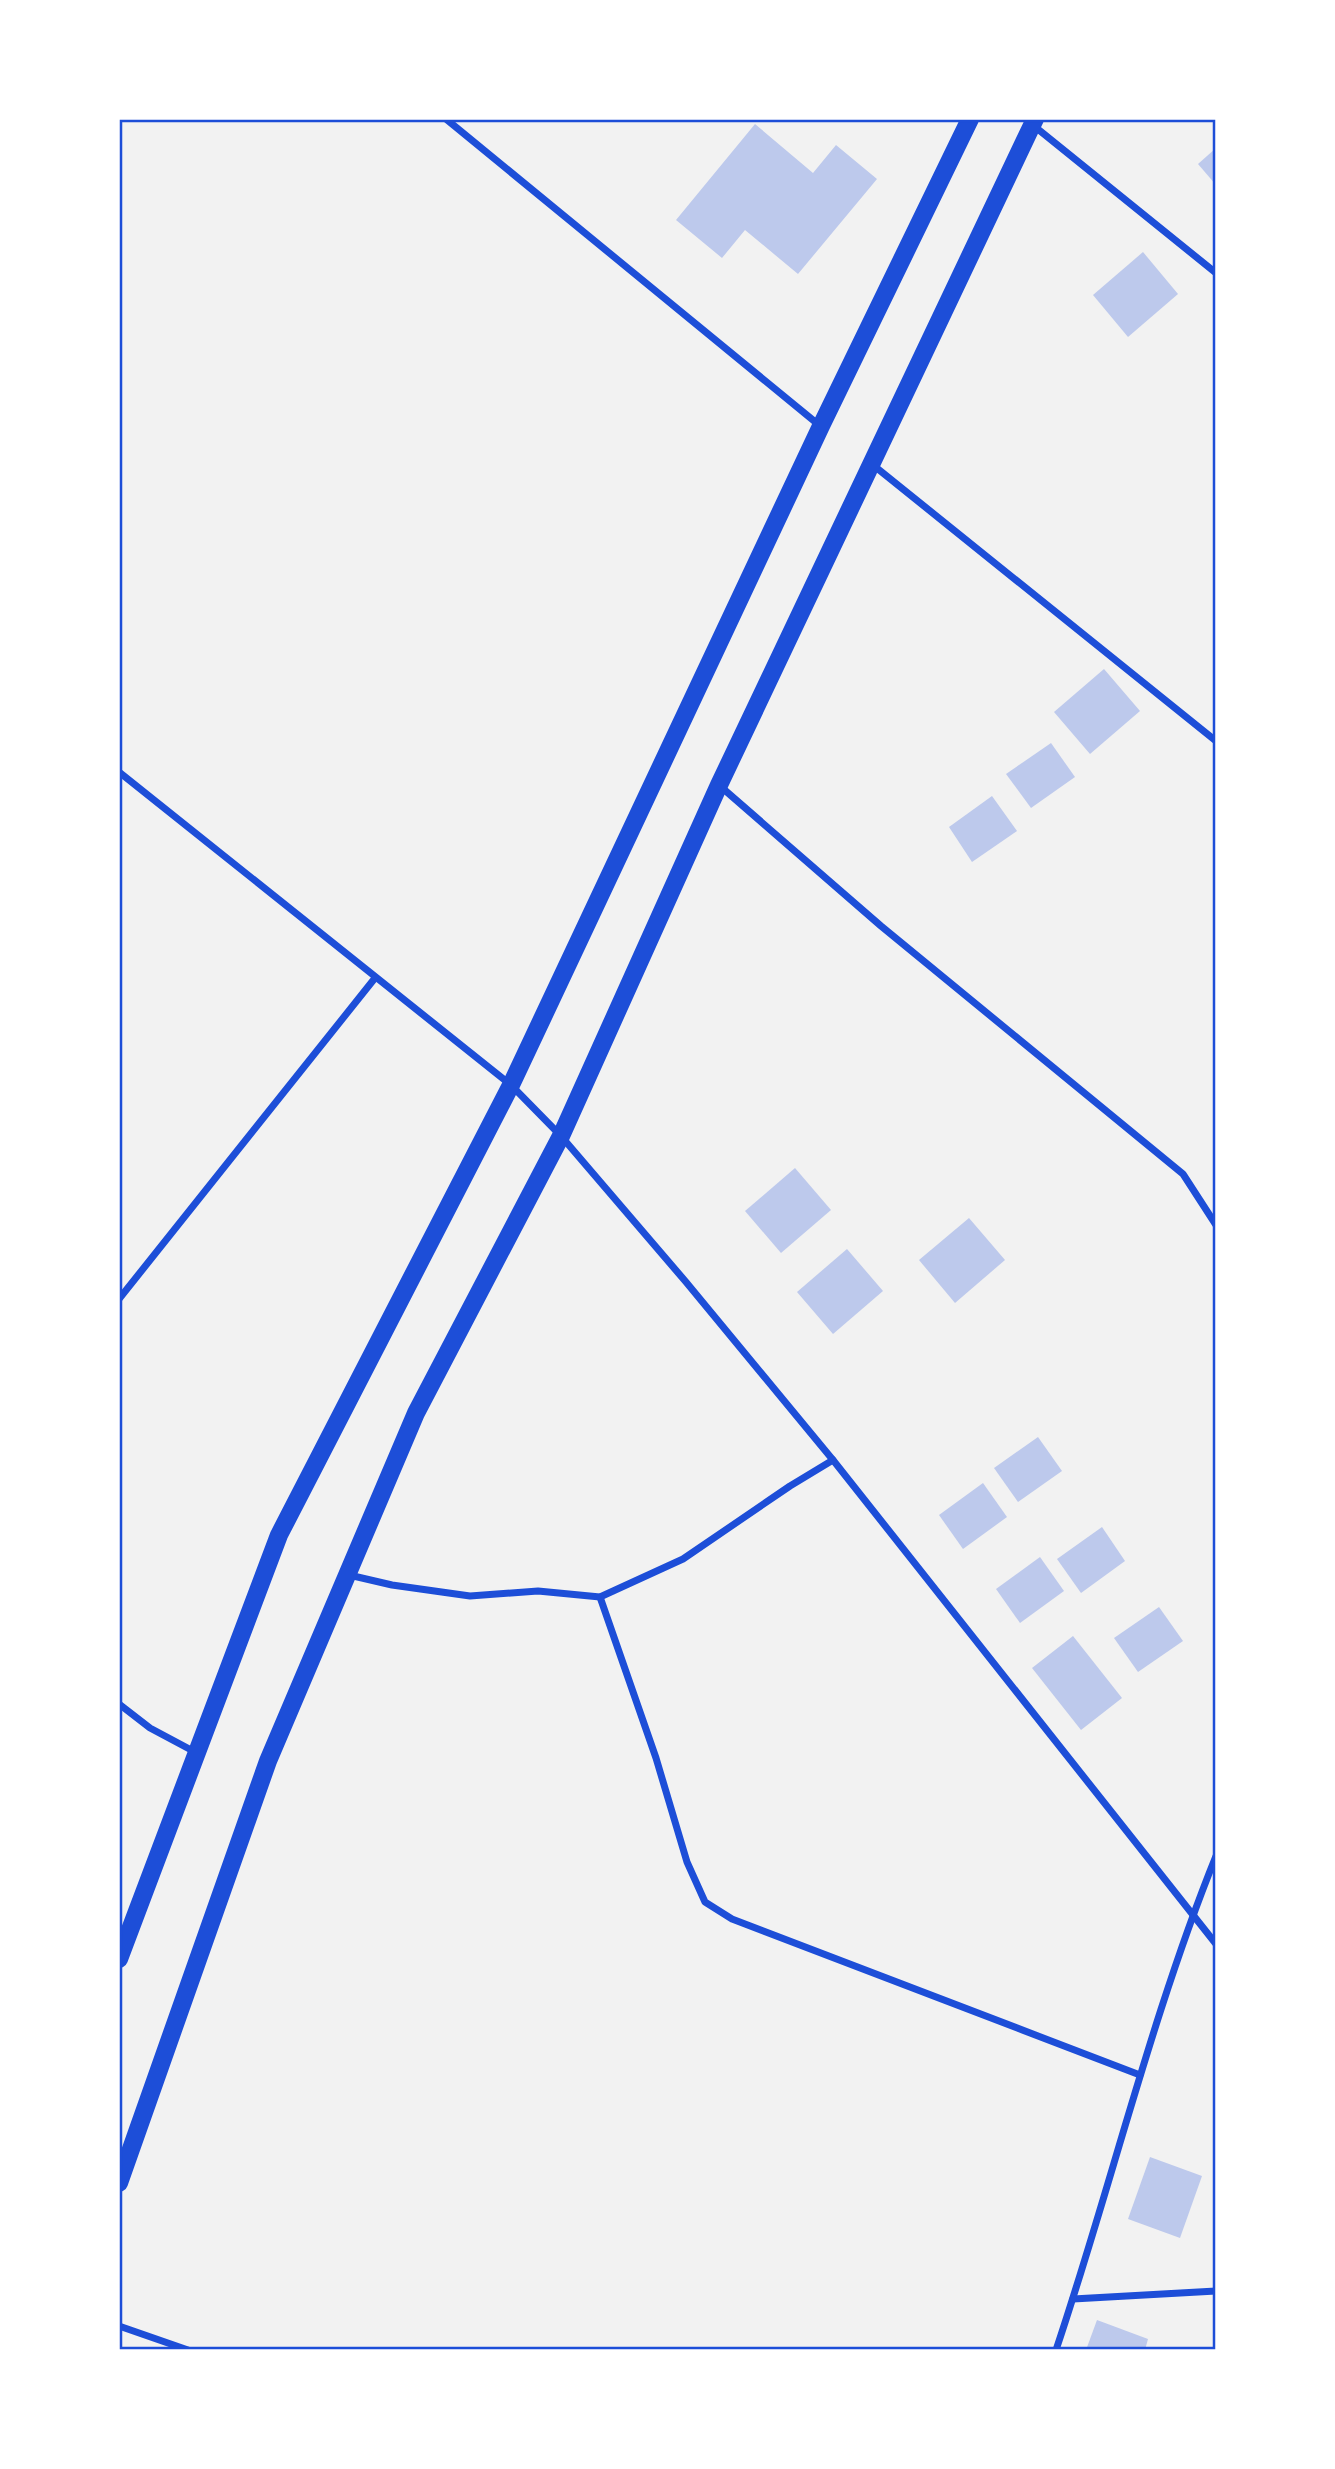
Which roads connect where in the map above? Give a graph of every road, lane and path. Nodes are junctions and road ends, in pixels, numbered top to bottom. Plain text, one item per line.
1 (446, 119) edge
2 (970, 119) edge
3 (1034, 122) edge
4 (1216, 273) edge
5 (821, 426) junction
6 (872, 463) junction
7 (1216, 741) edge
8 (119, 772) edge
9 (719, 786) junction
10 (375, 978) junction
11 (512, 1085) junction
12 (561, 1136) junction
13 (1216, 1225) edge
14 (119, 1298) edge
15 (833, 1460) junction
16 (346, 1574) junction
17 (600, 1597) junction
18 (119, 1704) edge
19 (196, 1752) junction
20 (1216, 1856) edge
21 (1193, 1913) junction
22 (1216, 1944) edge
23 (119, 1959) edge
24 (1140, 2075) junction
25 (119, 2183) edge
26 (1216, 2291) edge
27 (1073, 2299) junction
28 (119, 2326) edge
29 (188, 2350) edge
30 (1056, 2350) edge

1 - 5 street
2 - 5 main road
3 - 4 street
3 - 6 main road
5 - 11 main road
6 - 7 street
6 - 9 main road
8 - 10 street
9 - 12 main road
9 - 13 street
10 - 11 street
10 - 14 street
11 - 12 street
11 - 19 main road
12 - 15 street
12 - 16 main road
15 - 17 street
15 - 21 street
16 - 17 street
16 - 25 main road
17 - 24 street
18 - 19 street
19 - 23 main road
20 - 21 street
21 - 22 street
21 - 24 street
24 - 27 street
26 - 27 street
27 - 30 street
28 - 29 street

